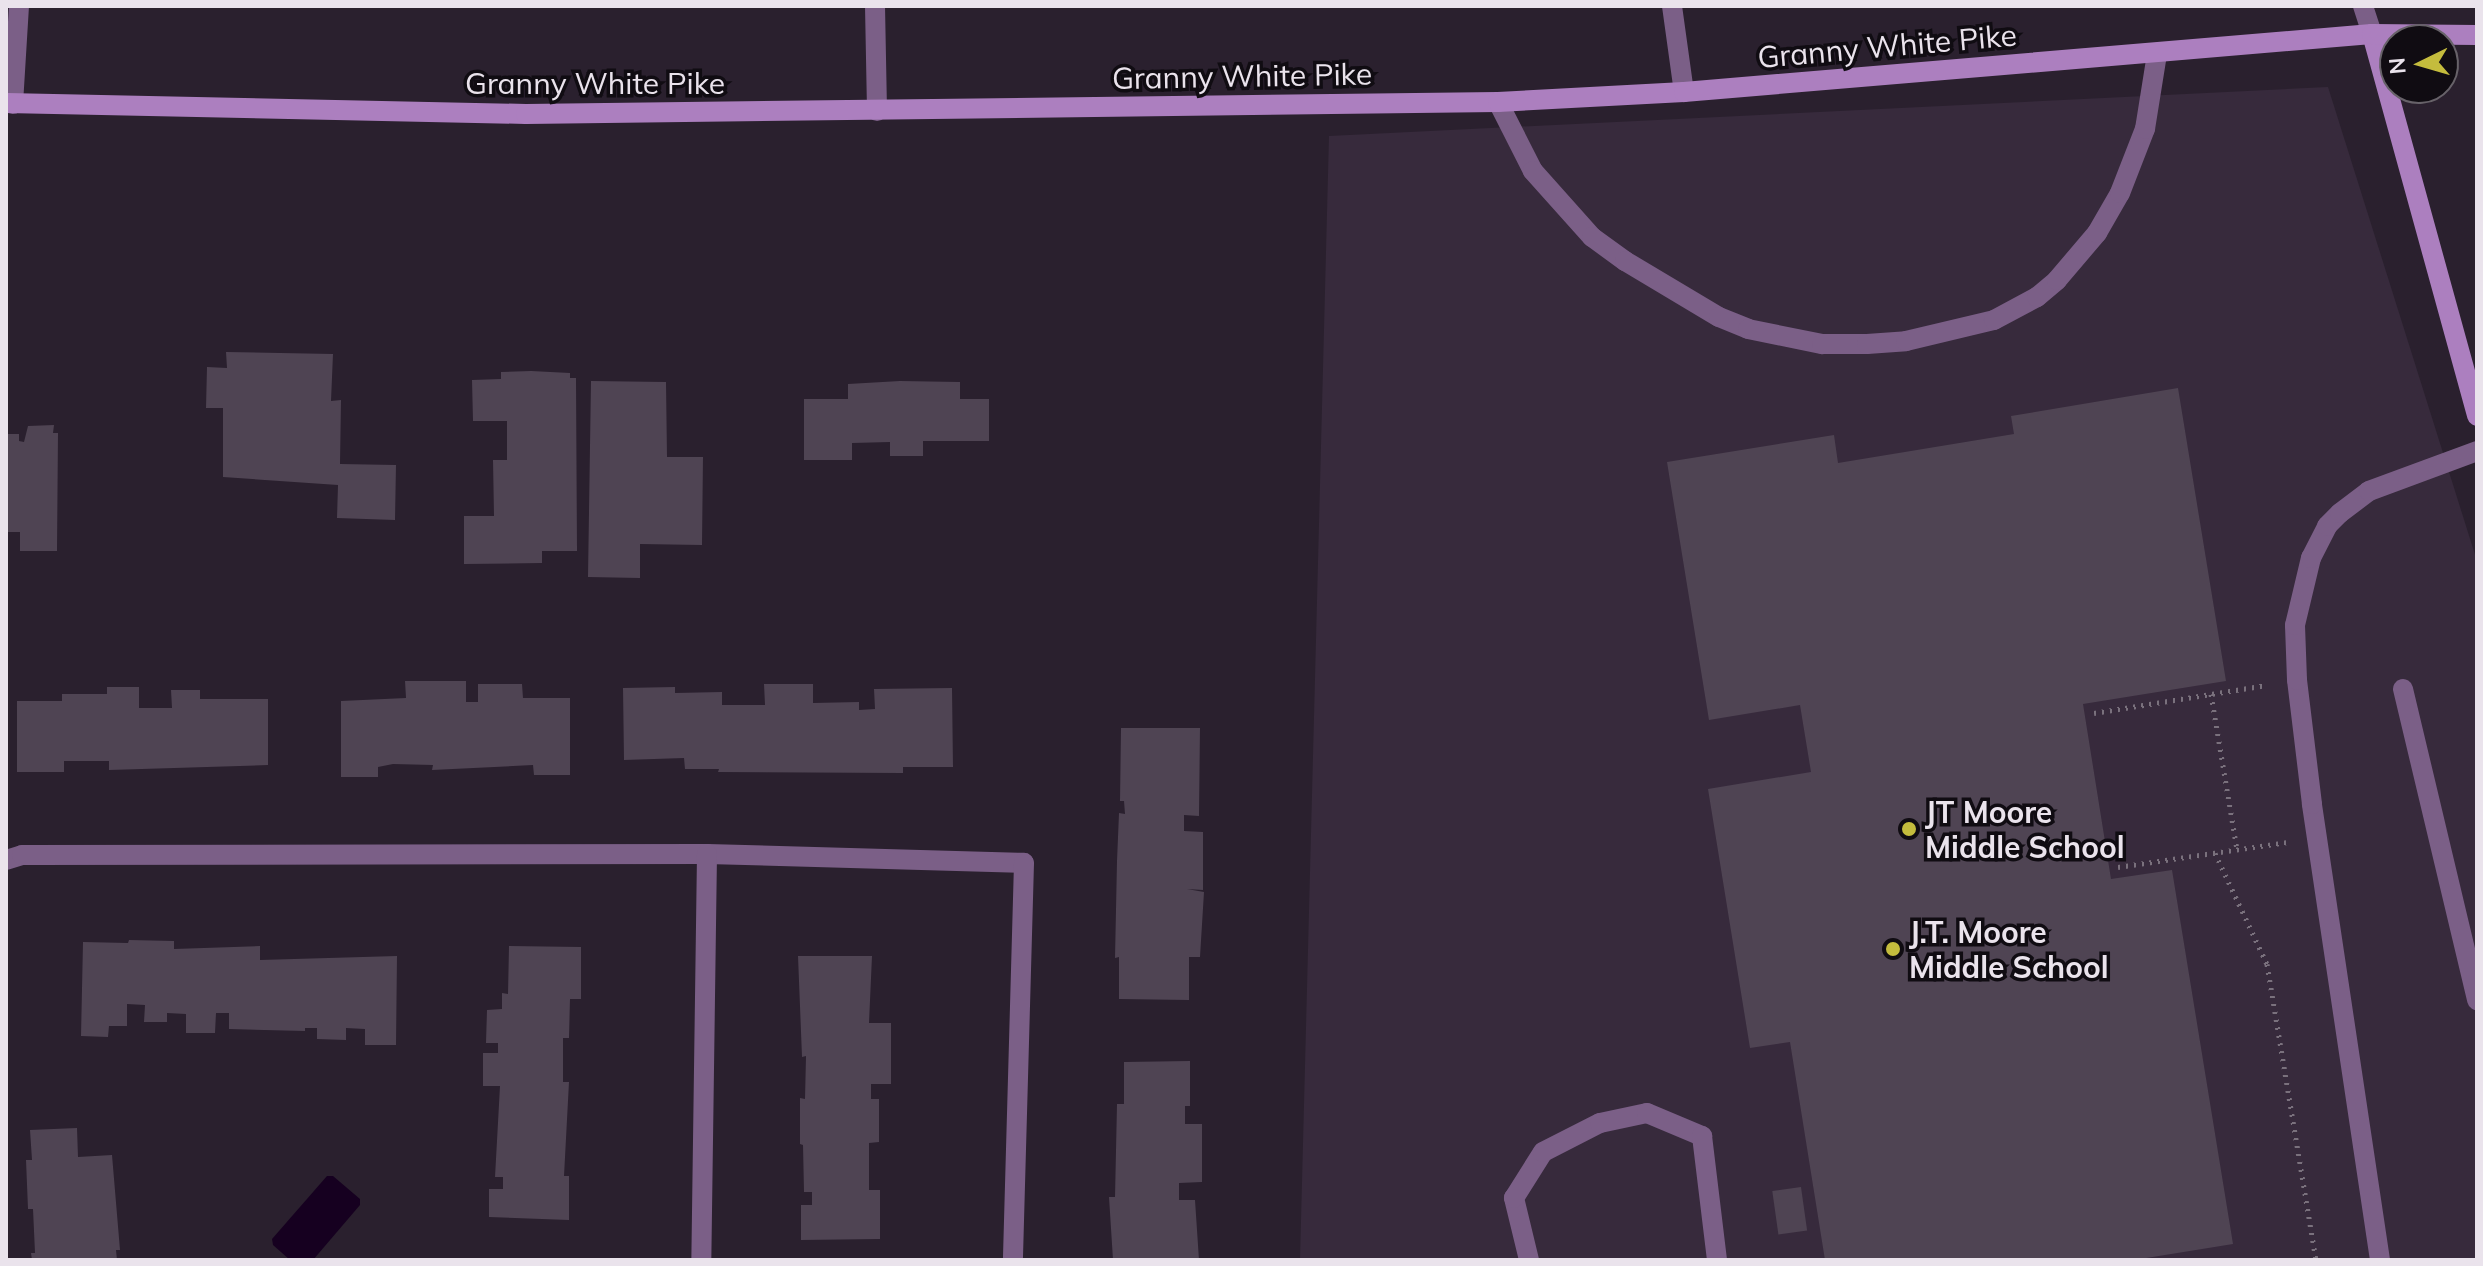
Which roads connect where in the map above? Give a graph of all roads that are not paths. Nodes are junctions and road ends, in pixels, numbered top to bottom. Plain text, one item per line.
1 (19, 6) edge
2 (875, 6) edge
3 (1672, 6) edge
4 (2363, 6) edge
5 (2372, 34) junction
6 (2477, 35) edge
7 (2157, 54) junction
8 (1684, 92) junction
9 (1498, 102) junction
10 (10, 103) edge
11 (877, 111) junction
12 (2477, 416) edge
13 (2477, 451) edge
14 (2403, 689) dead end
15 (707, 854) junction
16 (6, 860) edge
17 (2477, 1000) edge
18 (701, 1260) edge
19 (1013, 1260) edge
20 (1529, 1260) edge
21 (1717, 1260) edge
22 (2380, 1260) edge

1 - 10 street
2 - 11 street
3 - 8 street
4 - 5 street
5 - 6 main road, Granny White Pike
5 - 7 main road, Granny White Pike
5 - 12 main road
7 - 8 main road, Granny White Pike
7 - 9 street
8 - 9 main road, Granny White Pike
9 - 11 main road, Granny White Pike
10 - 11 main road, Granny White Pike
13 - 22 street
14 - 17 street
15 - 16 street
15 - 18 street
15 - 19 street
20 - 21 street

